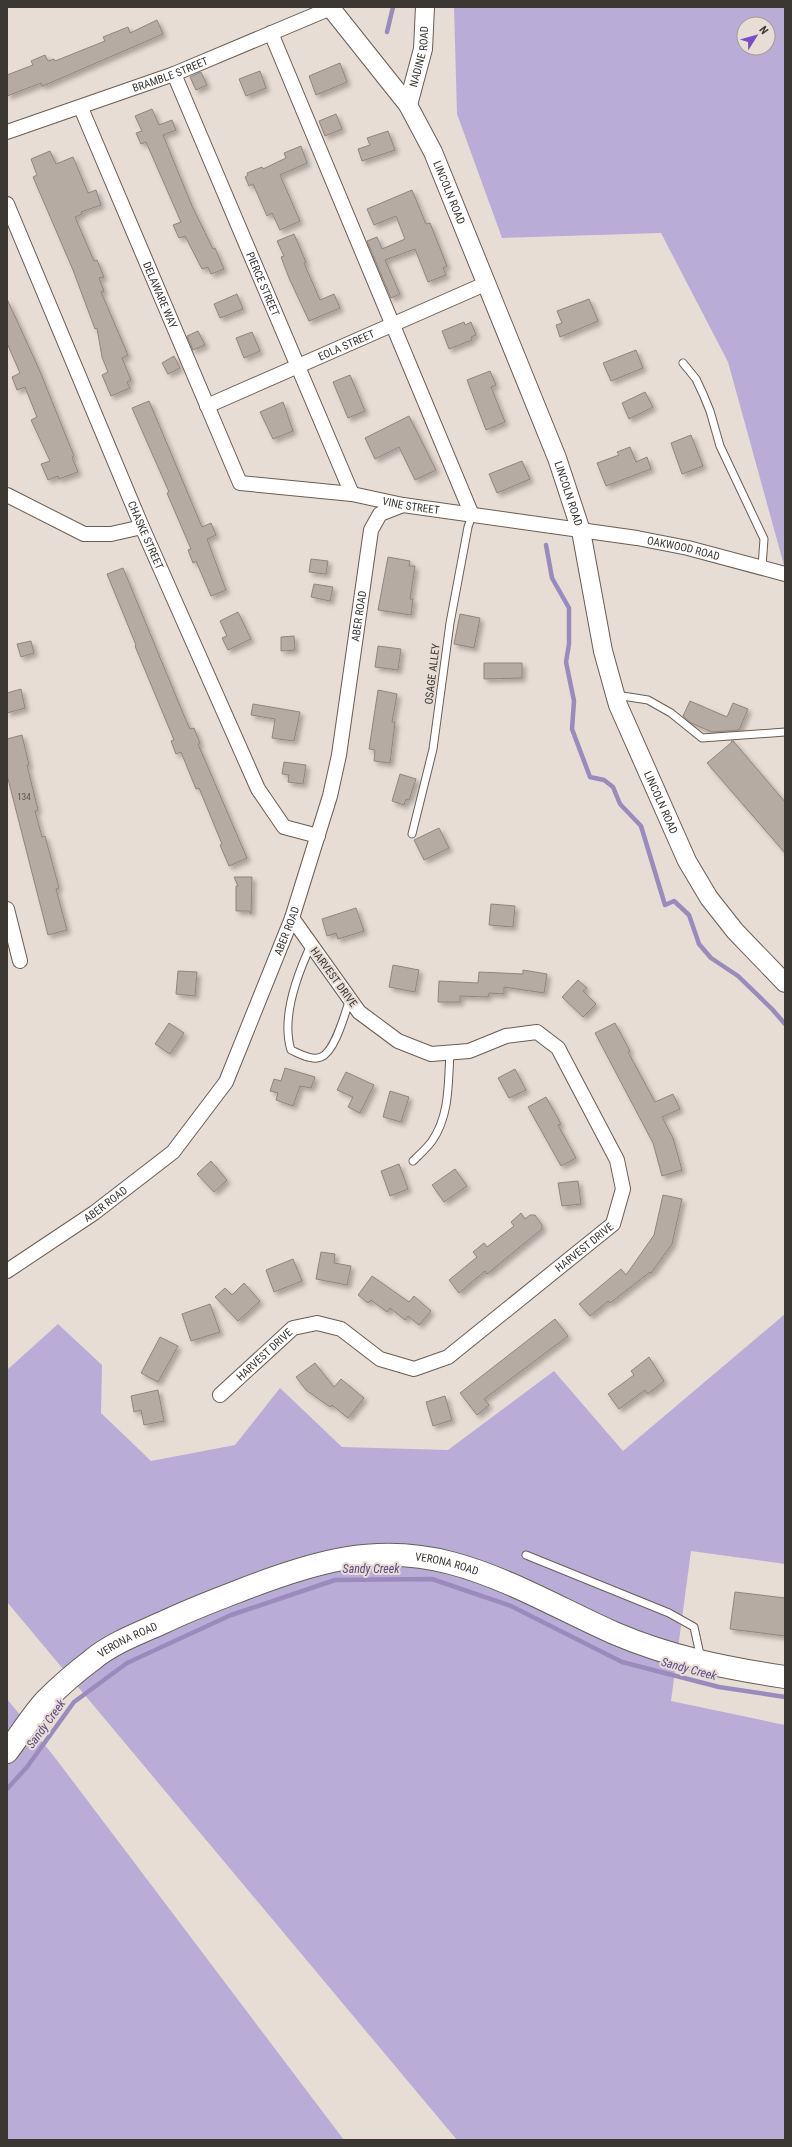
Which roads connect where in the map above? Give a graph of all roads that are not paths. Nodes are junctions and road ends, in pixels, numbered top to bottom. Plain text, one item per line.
1 (424, 7) edge
2 (330, 8) edge
3 (272, 33) junction
4 (174, 74) junction
5 (408, 105) junction
6 (81, 108) junction
7 (7, 132) edge
8 (7, 204) edge
9 (485, 284) junction
10 (394, 324) junction
11 (683, 363) dead end
12 (298, 365) junction
13 (207, 406) junction
14 (240, 482) joint
15 (352, 494) junction
16 (7, 495) edge
17 (403, 505) junction
18 (472, 516) junction
19 (142, 527) junction
20 (581, 531) junction
21 (762, 567) junction
22 (785, 574) edge
23 (616, 695) junction
24 (785, 732) edge
25 (412, 834) dead end
26 (318, 836) junction
27 (7, 909) edge
28 (292, 918) junction
29 (312, 945) junction
30 (20, 960) dead end
31 (785, 983) edge
32 (350, 1000) junction
33 (450, 1053) junction
34 (413, 1161) dead end
35 (7, 1271) edge
36 (220, 1395) dead end
37 (526, 1555) dead end
38 (702, 1663) junction
39 (785, 1677) edge
40 (7, 1752) edge

1 - 5 street, NADINE ROAD
2 - 3 street, BRAMBLE STREET
2 - 5 street, LINCOLN ROAD
3 - 4 street, BRAMBLE STREET
3 - 10 street
4 - 6 street, BRAMBLE STREET
4 - 12 street, PIERCE STREET
5 - 9 street, LINCOLN ROAD
6 - 7 street, BRAMBLE STREET
6 - 13 street, DELAWARE WAY
8 - 19 street, CHASKE STREET
9 - 10 street, EOLA STREET
9 - 20 street, LINCOLN ROAD
10 - 12 street, EOLA STREET
10 - 18 street
11 - 21 lane
12 - 13 street, EOLA STREET
12 - 15 street, PIERCE STREET
13 - 14 street, DELAWARE WAY
14 - 15 street, VINE STREET
15 - 17 street, VINE STREET
16 - 19 street
17 - 18 street, VINE STREET
17 - 26 street, ABER ROAD
18 - 20 street, VINE STREET
18 - 25 lane, OSAGE ALLEY
19 - 26 street, CHASKE STREET
20 - 21 street, OAKWOOD ROAD
20 - 23 street, LINCOLN ROAD
21 - 22 street, OAKWOOD ROAD
23 - 24 lane
23 - 31 street, LINCOLN ROAD
26 - 28 street, ABER ROAD
27 - 30 street
28 - 29 street, HARVEST DRIVE
28 - 35 street, ABER ROAD
29 - 32 street, HARVEST DRIVE
29 - 32 lane
32 - 33 street, HARVEST DRIVE
33 - 34 lane
33 - 36 street, HARVEST DRIVE
37 - 38 lane
38 - 39 main road, VERONA ROAD
38 - 40 main road, VERONA ROAD

